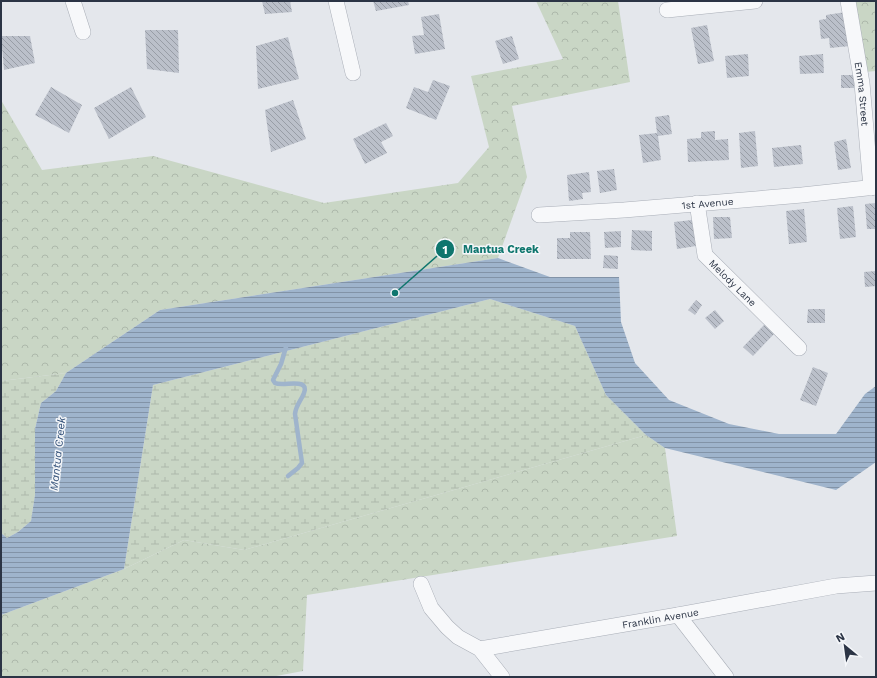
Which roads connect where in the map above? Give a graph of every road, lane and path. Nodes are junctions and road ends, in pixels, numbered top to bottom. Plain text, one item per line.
1 (73, 1) edge
2 (336, 1) edge
3 (755, 1) edge
4 (848, 1) edge
5 (667, 10) dead end
6 (83, 32) dead end
7 (353, 73) dead end
8 (873, 187) edge
9 (697, 203) junction
10 (539, 215) dead end
11 (799, 348) dead end
12 (876, 582) edge
13 (421, 584) dead end
14 (678, 615) junction
15 (480, 649) junction
16 (502, 677) edge
17 (726, 677) edge

1 - 6 street
2 - 7 street
3 - 5 street
4 - 8 street, Emma Street
8 - 9 street, 1st Avenue
9 - 10 street, 1st Avenue
9 - 11 street, Melody Lane
12 - 14 street, Franklin Avenue
13 - 15 street
14 - 15 street, Franklin Avenue
14 - 17 street
15 - 16 street

